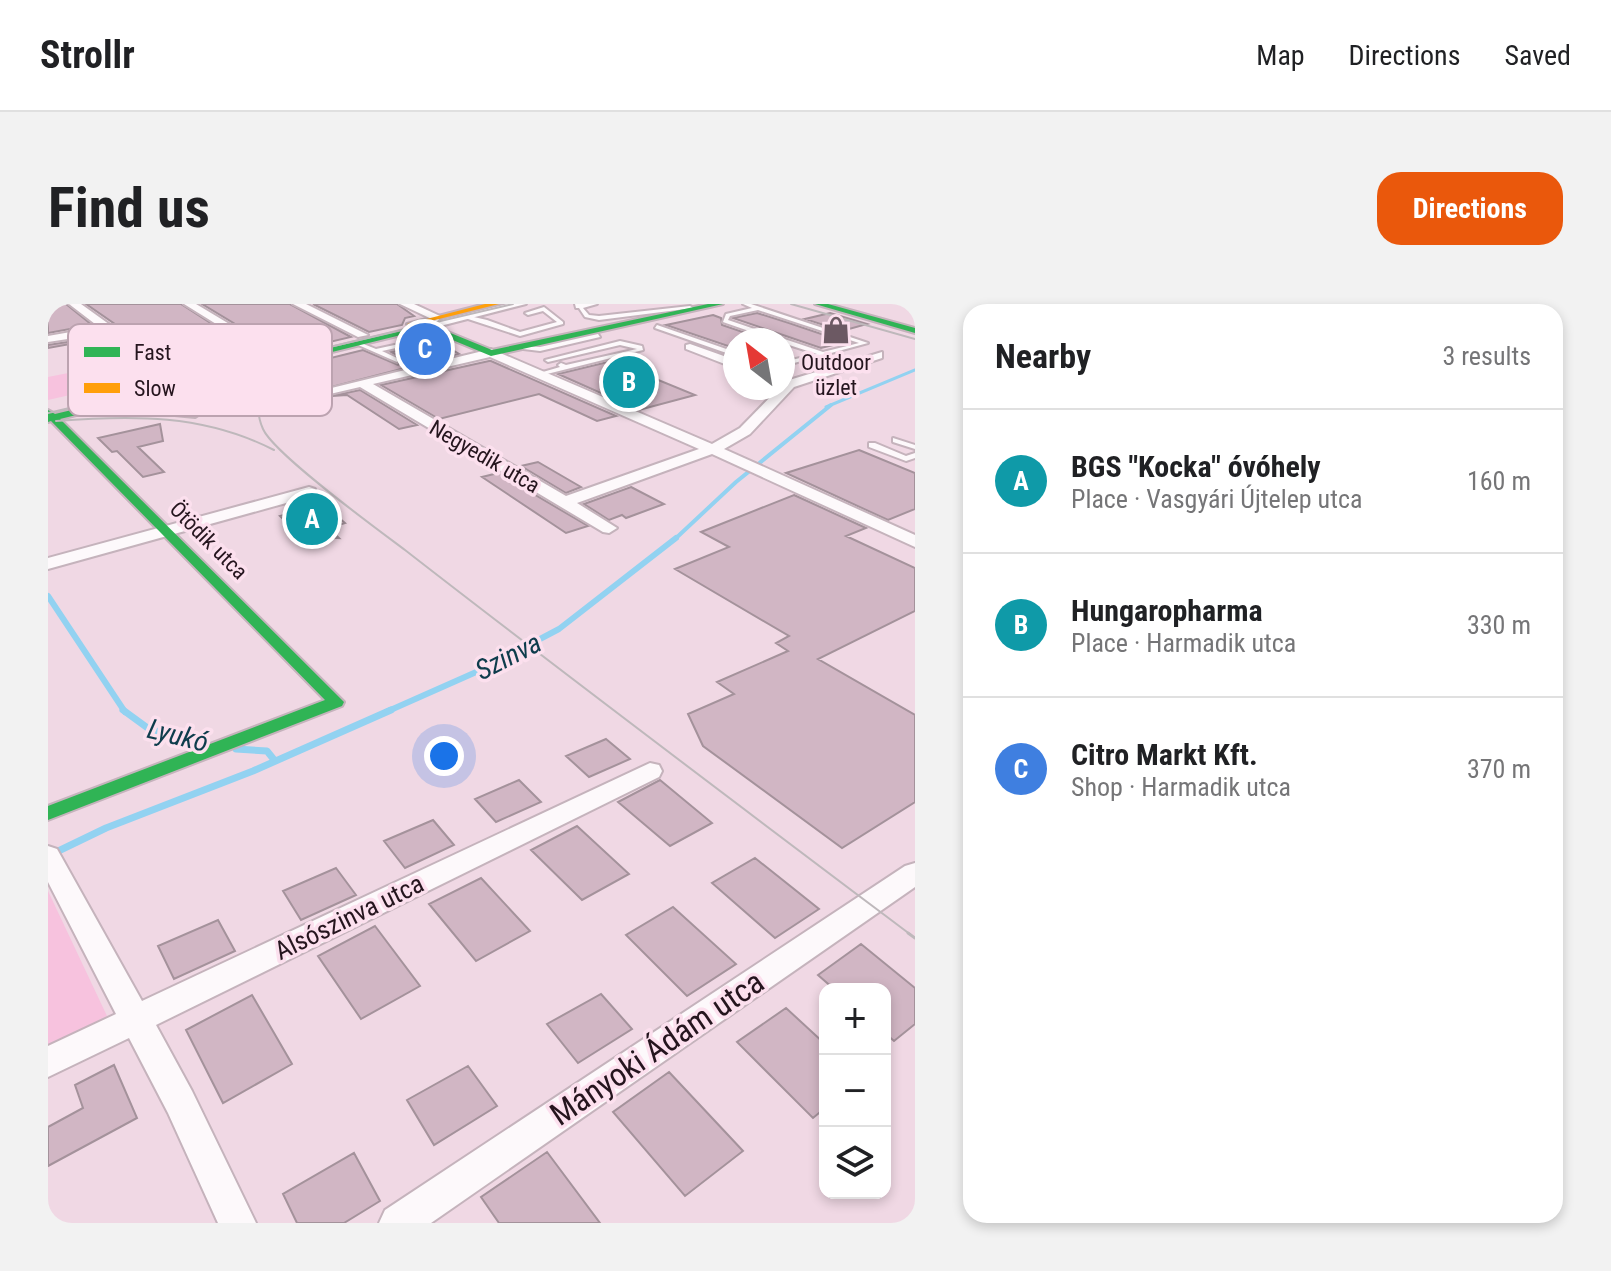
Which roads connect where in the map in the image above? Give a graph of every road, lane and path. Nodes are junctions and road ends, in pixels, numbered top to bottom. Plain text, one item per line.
1 (74, 304) edge
2 (189, 304) edge
3 (298, 304) edge
4 (405, 304) edge
5 (594, 304) edge
6 (681, 304) edge
7 (746, 304) edge
8 (819, 304) edge
9 (578, 306) edge
10 (710, 306) edge
11 (545, 307) edge
12 (759, 308) junction
13 (524, 309) edge
14 (652, 311) junction
15 (498, 312) edge
16 (465, 317) junction
17 (492, 323) junction
18 (101, 324) edge
19 (223, 324) edge
20 (428, 327) junction
21 (657, 327) dead end
22 (599, 328) junction
23 (746, 328) edge
24 (915, 331) edge
25 (68, 336) edge
26 (48, 339) edge
27 (516, 340) junction
28 (366, 343) junction
29 (795, 344) edge
30 (332, 347) edge
31 (690, 347) dead end
32 (723, 350) edge
33 (332, 351) edge
34 (491, 353) junction
35 (824, 354) junction
36 (536, 355) dead end
37 (878, 355) dead end
38 (723, 359) edge
39 (397, 360) dead end
40 (548, 360) junction
41 (795, 361) edge
42 (565, 367) junction
43 (539, 374) junction
44 (795, 380) edge
45 (362, 383) junction
46 (332, 390) edge
47 (771, 400) edge
48 (49, 414) edge
49 (896, 440) dead end
50 (872, 445) dead end
51 (915, 447) edge
52 (713, 449) junction
53 (915, 455) edge
54 (309, 492) dead end
55 (564, 502) junction
56 (609, 528) dead end
57 (165, 530) junction
58 (915, 542) edge
59 (48, 564) edge
60 (650, 771) dead end
61 (48, 813) edge
62 (48, 856) edge
63 (915, 873) edge
64 (136, 1019) junction
65 (48, 1062) edge
66 (237, 1223) edge
67 (398, 1223) edge

1 - 18 street
2 - 19 street
3 - 28 street
4 - 20 street
5 - 9 lane
6 - 14 lane
7 - 12 lane
8 - 24 street
9 - 22 lane
10 - 14 lane
10 - 22 street
11 - 13 lane
11 - 27 lane
12 - 23 lane
12 - 35 lane
13 - 16 street
14 - 22 lane
15 - 17 lane
15 - 20 street
16 - 17 lane
16 - 20 street
17 - 27 lane
20 - 28 street
20 - 34 street
21 - 32 lane
22 - 27 street
25 - 26 street
27 - 34 street
28 - 30 street
28 - 33 street
28 - 39 lane
29 - 35 lane
31 - 38 street
34 - 43 street
34 - 45 street
35 - 41 lane
36 - 40 lane
37 - 44 street
40 - 42 lane
40 - 42 lane
42 - 43 lane
43 - 52 street
45 - 46 street
45 - 55 street, Negyedik utca
47 - 52 street
48 - 57 street, Ötödik utca
49 - 51 lane
50 - 53 lane
52 - 55 street
52 - 58 street
54 - 57 street
55 - 56 street, Negyedik utca
57 - 59 street
57 - 61 street, Ötödik utca
60 - 64 street, Alsószinva utca
62 - 64 street
63 - 67 street, Mányoki Ádám utca
64 - 65 street, Alsószinva utca
64 - 66 street

